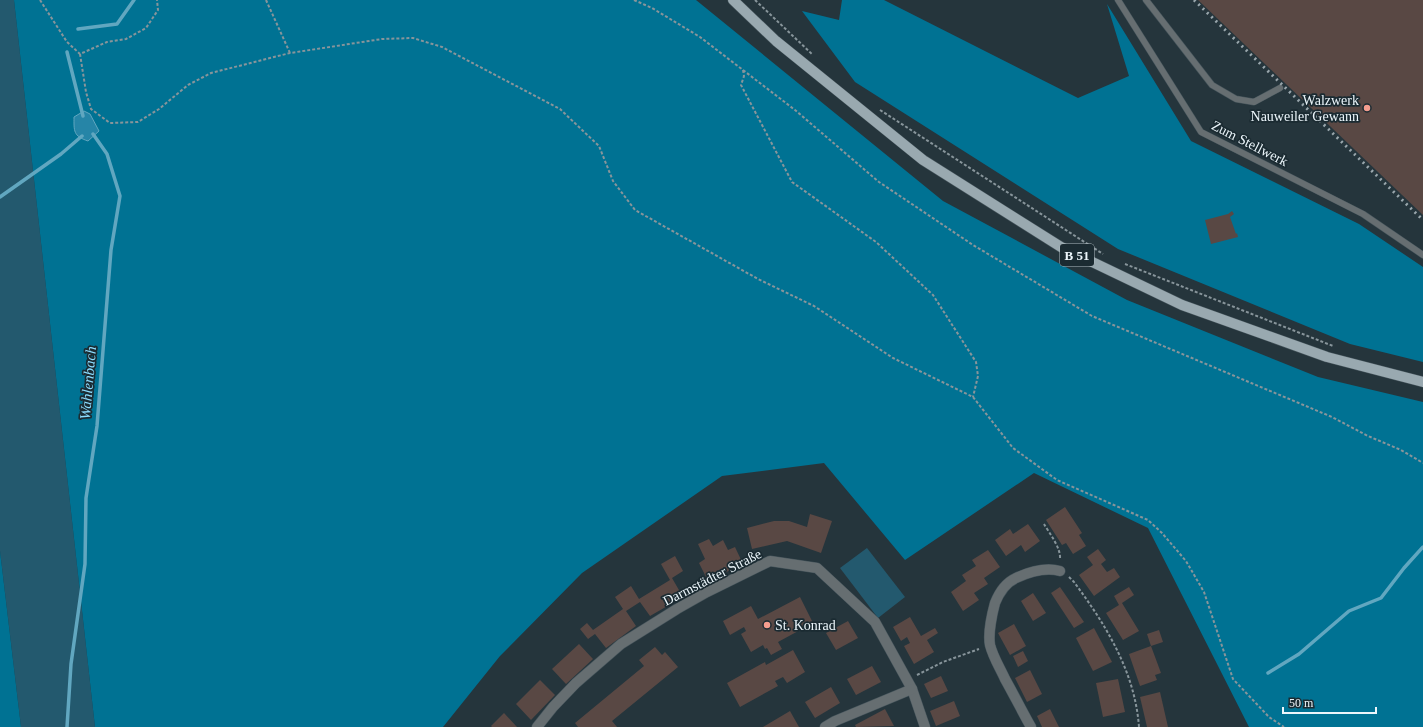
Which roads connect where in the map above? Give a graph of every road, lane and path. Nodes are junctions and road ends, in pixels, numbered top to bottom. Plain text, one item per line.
1 (40, 0) edge
2 (157, 0) edge
3 (266, 0) edge
4 (634, 0) edge
5 (733, 0) edge
6 (755, 0) edge
7 (1118, 0) edge
8 (1146, 0) edge
9 (290, 53) junction
10 (80, 54) junction
11 (815, 57) dead end
12 (743, 70) junction
13 (1280, 88) dead end
14 (880, 110) dead end
15 (1104, 254) dead end
16 (1423, 255) edge
17 (1125, 264) dead end
18 (1339, 348) dead end
19 (1423, 382) edge
20 (973, 397) junction
21 (1423, 463) edge
22 (1044, 524) dead end
23 (1060, 571) junction
24 (990, 644) junction
25 (909, 685) junction
26 (537, 727) edge
27 (825, 727) edge
28 (925, 727) edge
29 (1031, 727) edge
30 (1139, 727) edge
31 (1284, 727) edge

1 - 10 path
2 - 10 path
3 - 9 path
4 - 12 path
5 - 19 main road, B 51
6 - 11 path
7 - 16 lane, Zum Stellwerk
8 - 13 lane
9 - 10 path
9 - 20 path
12 - 20 path
12 - 21 path
14 - 15 path
17 - 18 path
20 - 31 path
22 - 23 path
23 - 24 street
23 - 30 path
24 - 25 path
24 - 29 street
25 - 26 street, Darmstädter Straße
25 - 27 street
25 - 28 street, Darmstädter Straße

